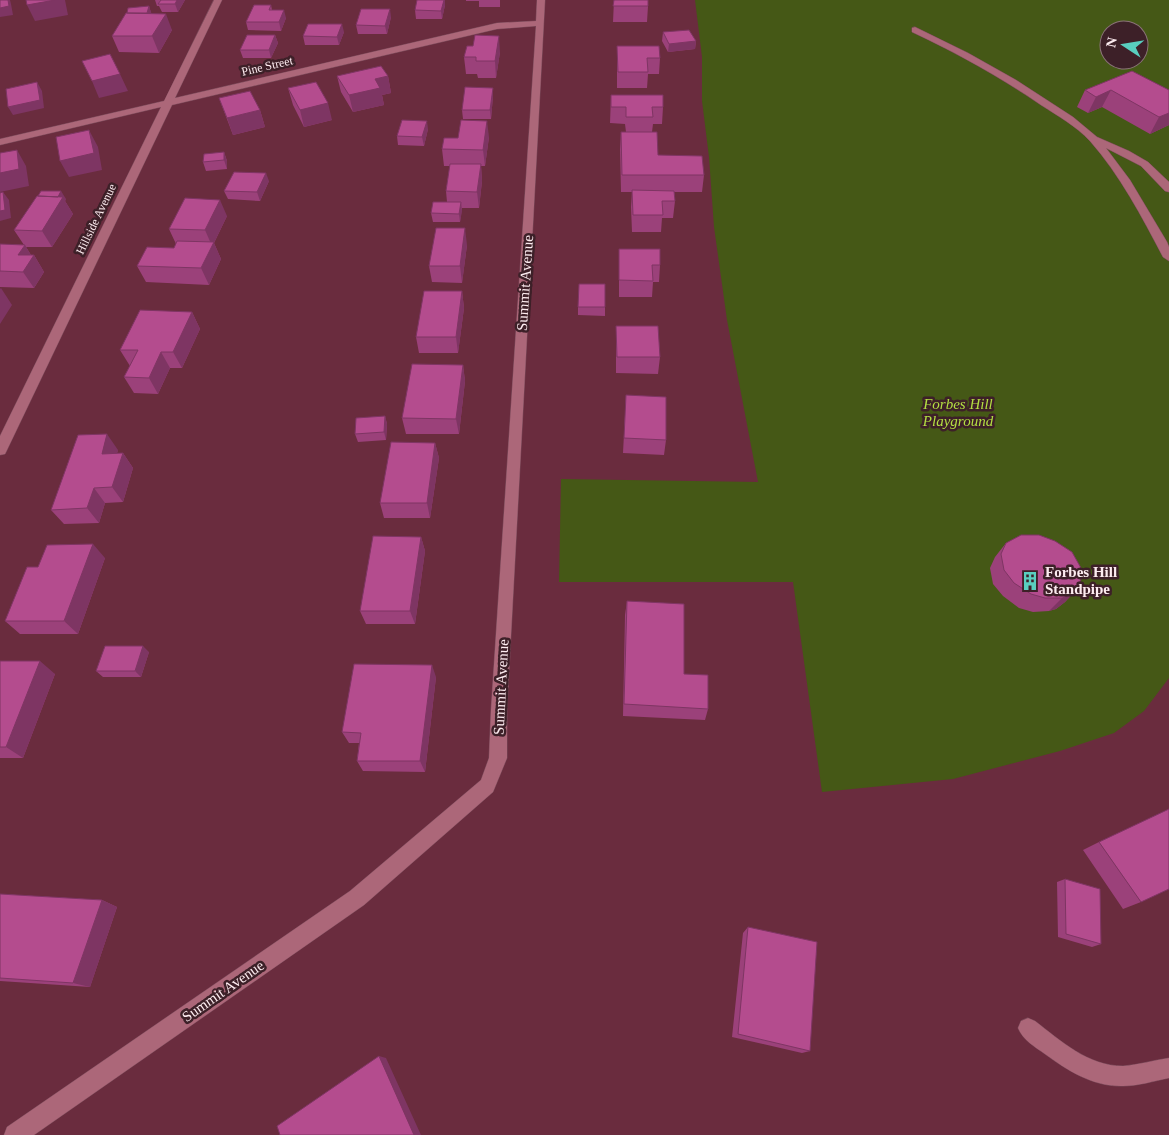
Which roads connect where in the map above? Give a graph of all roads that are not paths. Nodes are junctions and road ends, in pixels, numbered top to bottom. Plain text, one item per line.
1 (218, 0) edge
2 (541, 0) edge
3 (540, 23) junction
4 (915, 30) dead end
5 (168, 102) junction
6 (1093, 138) junction
7 (0, 142) edge
8 (1169, 189) edge
9 (1169, 257) edge
10 (0, 450) edge
11 (1028, 1028) dead end
12 (1169, 1068) edge
13 (15, 1135) edge

1 - 5 street, Hillside Avenue
2 - 3 street, Summit Avenue
3 - 5 street, Pine Street
3 - 13 street, Summit Avenue
4 - 6 street
5 - 7 street, Pine Street
5 - 10 street, Hillside Avenue
6 - 8 street
6 - 9 street
11 - 12 street

